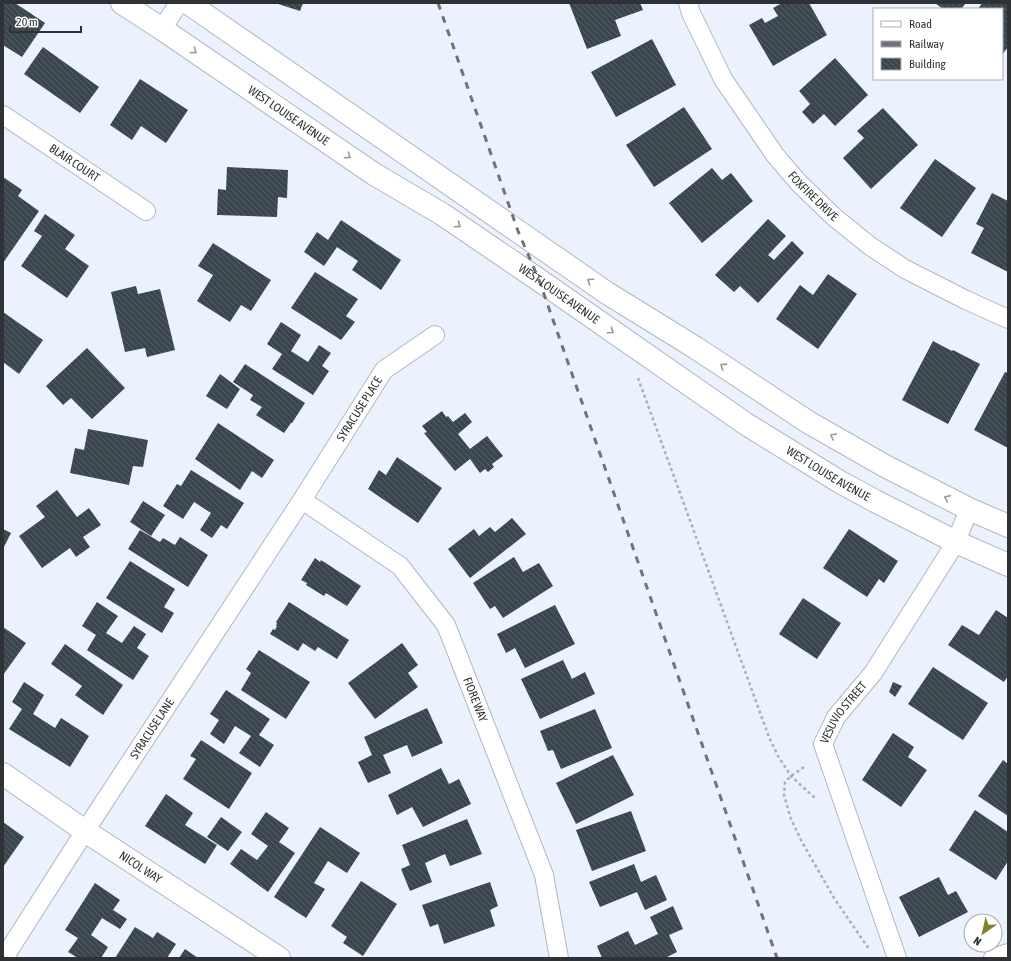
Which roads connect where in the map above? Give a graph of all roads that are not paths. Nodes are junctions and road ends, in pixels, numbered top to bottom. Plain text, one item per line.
1 (122, 3) edge
2 (179, 3) edge
3 (188, 3) edge
4 (688, 3) edge
5 (162, 29) junction
6 (3, 115) edge
7 (146, 211) dead end
8 (1008, 319) edge
9 (435, 335) dead end
10 (302, 500) junction
11 (969, 509) junction
12 (1008, 526) edge
13 (956, 542) junction
14 (1008, 565) edge
15 (3, 774) edge
16 (85, 831) junction
17 (1008, 953) edge
18 (4, 958) edge
19 (279, 958) edge
20 (559, 958) edge
21 (897, 958) edge
22 (993, 958) edge

1 - 5 main road, WEST LOUISE AVENUE
2 - 5 street
11 -> 3 main road
4 - 8 street, FOXFIRE DRIVE
5 -> 13 main road, WEST LOUISE AVENUE
6 - 7 street, BLAIR COURT
9 - 10 street, SYRACUSE PLACE
10 - 16 street, SYRACUSE LANE
10 - 20 street, FIORE WAY
11 - 12 main road
11 - 13 street, VESUVIO STREET
13 - 14 main road, WEST LOUISE AVENUE
13 - 21 street, VESUVIO STREET
15 - 16 main road, NICOL WAY
16 - 18 street, SYRACUSE LANE
16 - 19 main road, NICOL WAY
17 - 22 street

